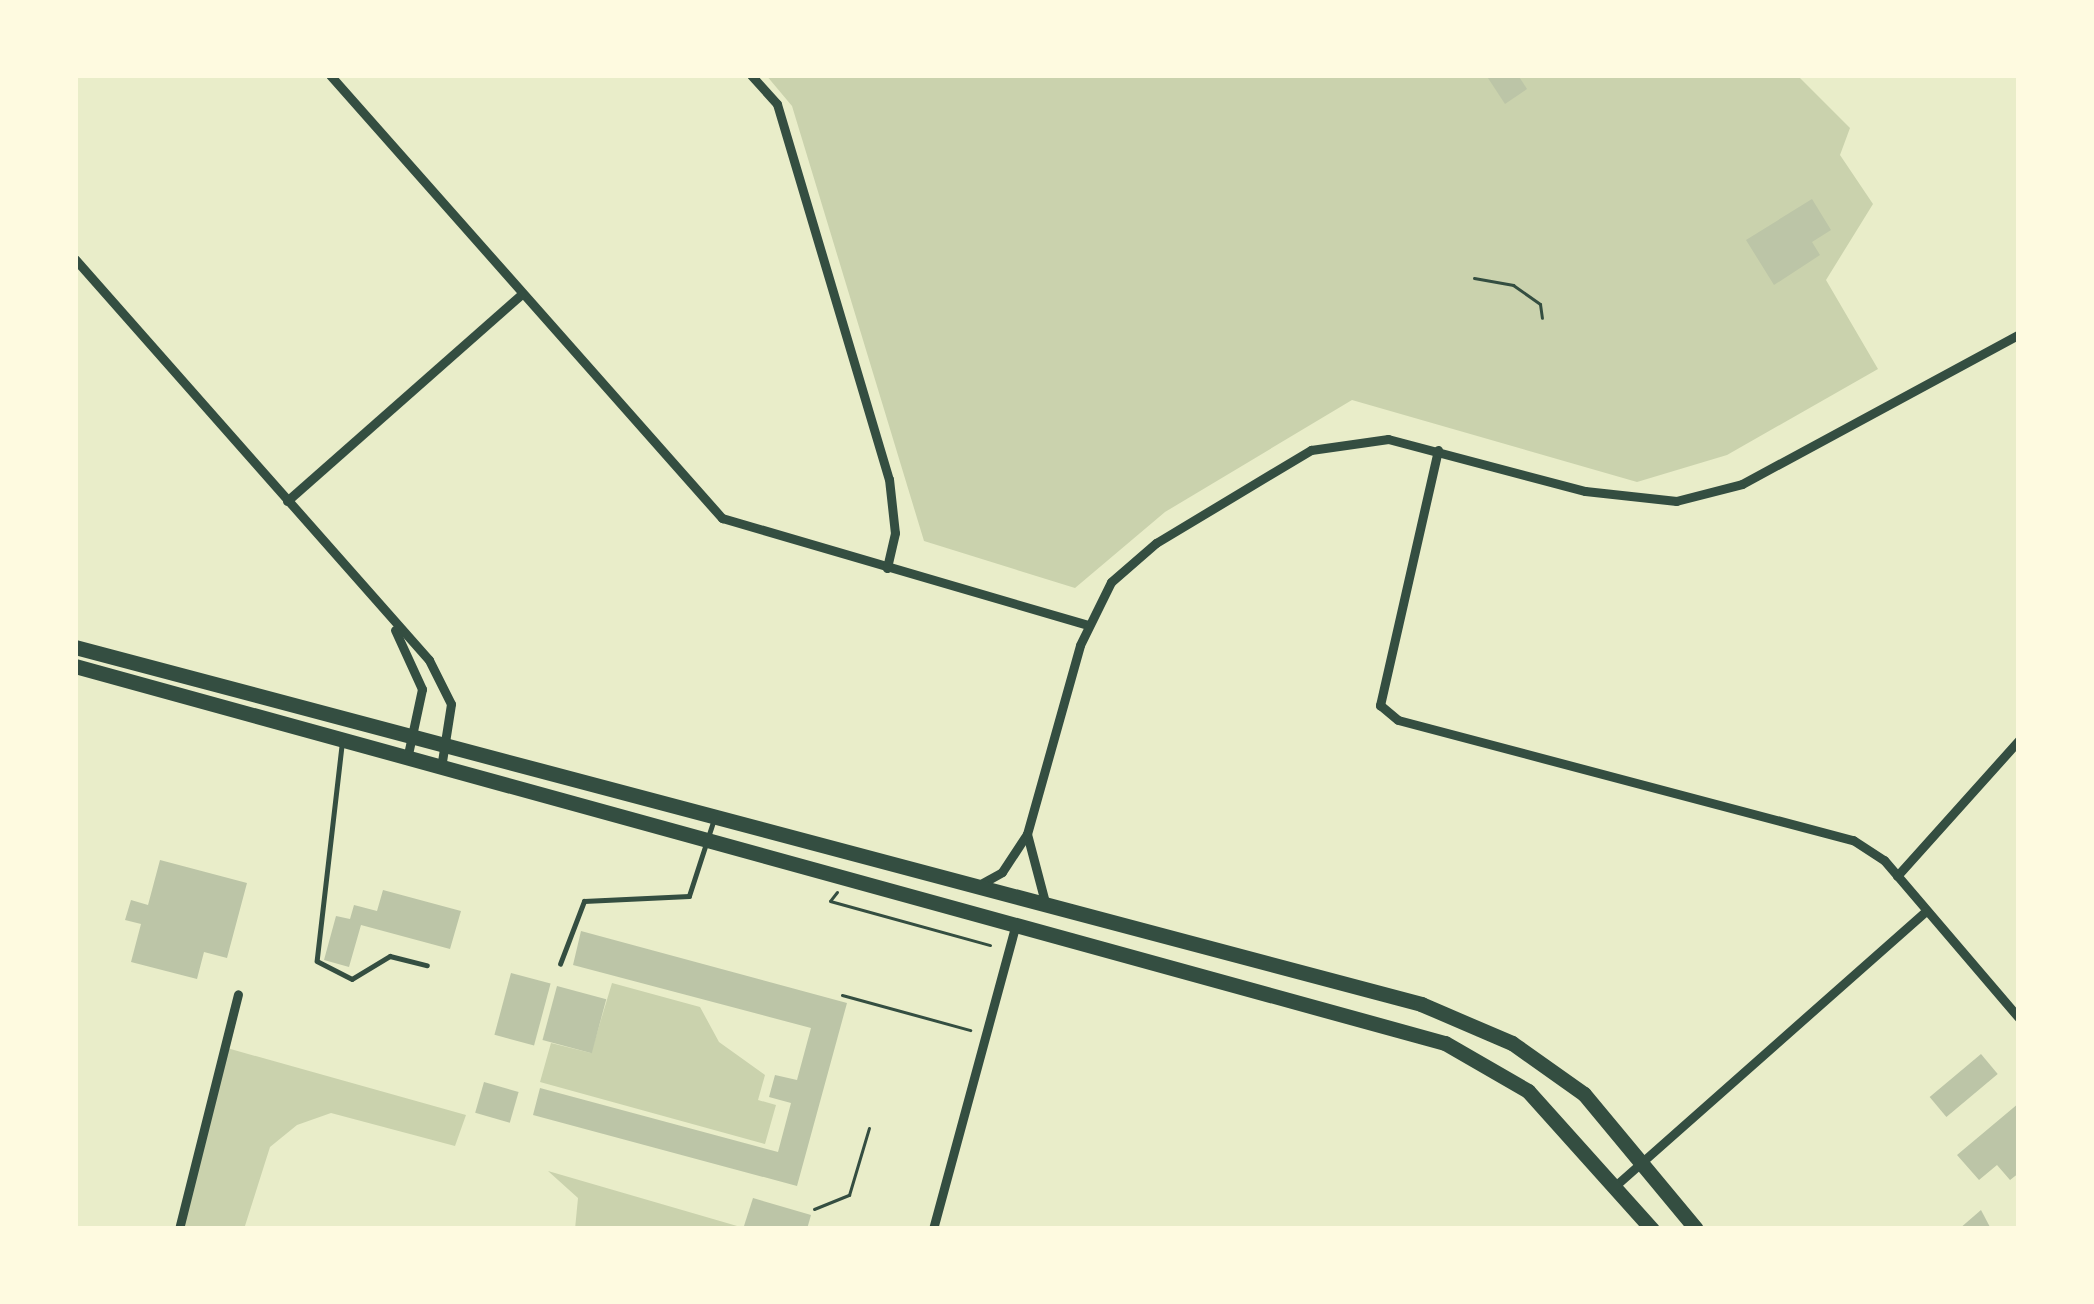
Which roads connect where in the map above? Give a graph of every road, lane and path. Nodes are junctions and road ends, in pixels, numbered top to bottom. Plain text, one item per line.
1 (330, 75) edge
2 (751, 75) edge
3 (75, 259) edge
4 (1474, 278) dead end
5 (521, 295) junction
6 (1542, 318) dead end
7 (2019, 334) edge
8 (1438, 450) junction
9 (287, 501) junction
10 (887, 568) junction
11 (393, 625) junction
12 (1087, 625) junction
13 (75, 647) edge
14 (75, 666) edge
15 (413, 737) junction
16 (2019, 740) edge
17 (343, 741) junction
18 (448, 747) junction
19 (406, 759) junction
20 (442, 768) junction
21 (714, 820) junction
22 (1027, 834) junction
23 (709, 839) junction
24 (1897, 876) junction
25 (980, 885) junction
26 (1045, 902) junction
27 (1926, 911) junction
28 (1016, 924) junction
29 (560, 964) dead end
30 (427, 965) dead end
31 (238, 994) dead end
32 (842, 995) dead end
33 (2019, 1018) edge
34 (989, 1035) junction
35 (868, 1127) dead end
36 (1636, 1160) junction
37 (1615, 1186) junction
38 (814, 1209) dead end
39 (179, 1229) edge
40 (933, 1229) edge
41 (1652, 1229) edge
42 (1696, 1229) edge

1 - 5 street
2 - 10 street
3 - 9 street
4 - 6 path
5 - 9 street
5 - 10 street
7 - 8 street
8 - 12 street
8 - 24 street
9 - 11 street
10 - 12 street
11 - 15 street
11 - 18 street
12 - 22 street
13 - 15 main road
14 - 17 main road
15 - 18 main road
15 - 19 street
16 - 24 street
17 - 19 main road
17 - 30 lane
18 - 20 street
18 - 21 main road
19 - 20 main road
20 - 23 main road
21 - 23 lane
21 - 25 main road
22 - 25 street
22 - 26 street
23 - 28 main road
23 - 29 lane
24 - 27 street
25 - 26 main road
26 - 36 main road
27 - 33 street
27 - 36 street
28 - 34 street
28 - 37 main road
31 - 39 street
32 - 34 path
34 - 40 street
35 - 38 path
36 - 37 street
36 - 42 main road
37 - 41 main road

